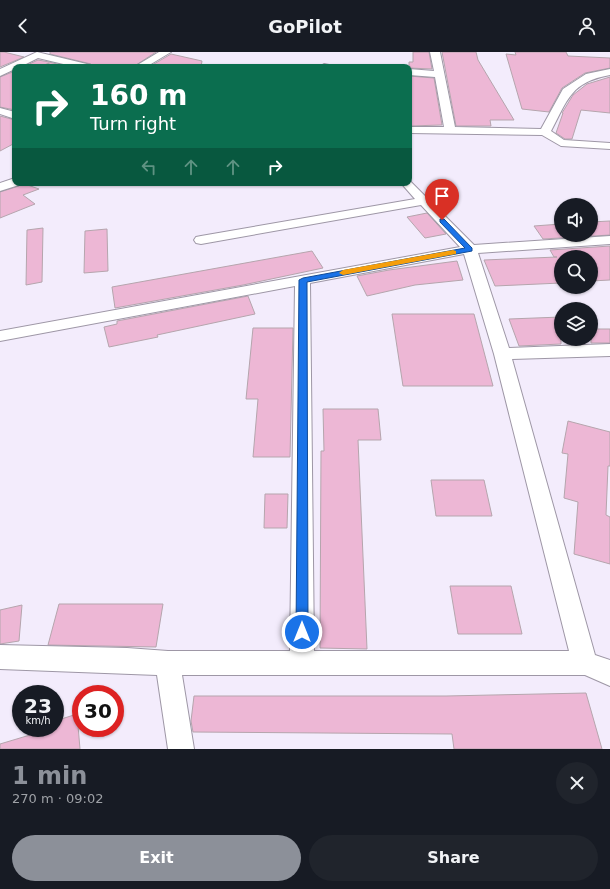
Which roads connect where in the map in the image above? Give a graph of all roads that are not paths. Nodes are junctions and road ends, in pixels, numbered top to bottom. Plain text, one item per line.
1 (25, 52) edge
2 (166, 52) edge
3 (435, 52) edge
4 (41, 54) edge
5 (19, 64) edge
6 (77, 64) edge
7 (144, 64) edge
8 (12, 67) edge
9 (412, 72) edge
10 (610, 72) edge
11 (0, 73) edge
12 (438, 74) junction
13 (0, 112) edge
14 (12, 115) edge
15 (412, 130) edge
16 (450, 130) junction
17 (545, 132) junction
18 (610, 146) edge
19 (12, 183) edge
20 (410, 186) edge
21 (0, 187) edge
22 (424, 201) junction
23 (201, 240) dead end
24 (610, 240) edge
25 (470, 249) junction
26 (303, 280) junction
27 (0, 336) edge
28 (610, 350) edge
29 (502, 354) junction
30 (0, 657) edge
31 (168, 663) junction
32 (585, 663) junction
33 (302, 664) junction
34 (610, 673) edge
35 (181, 749) edge

1 - 4 street
2 - 7 street
3 - 12 street
4 - 5 street
4 - 6 street
8 - 11 street
9 - 12 street
10 - 17 street
12 - 16 street
13 - 14 street
15 - 16 street
16 - 17 street
17 - 18 street
19 - 21 street
20 - 22 street
22 - 23 street
22 - 25 street
24 - 25 street
25 - 26 street
25 - 29 street
26 - 27 street
26 - 33 street
28 - 29 street
29 - 32 street
30 - 31 street
31 - 33 street
31 - 35 street
32 - 33 street
32 - 34 street

